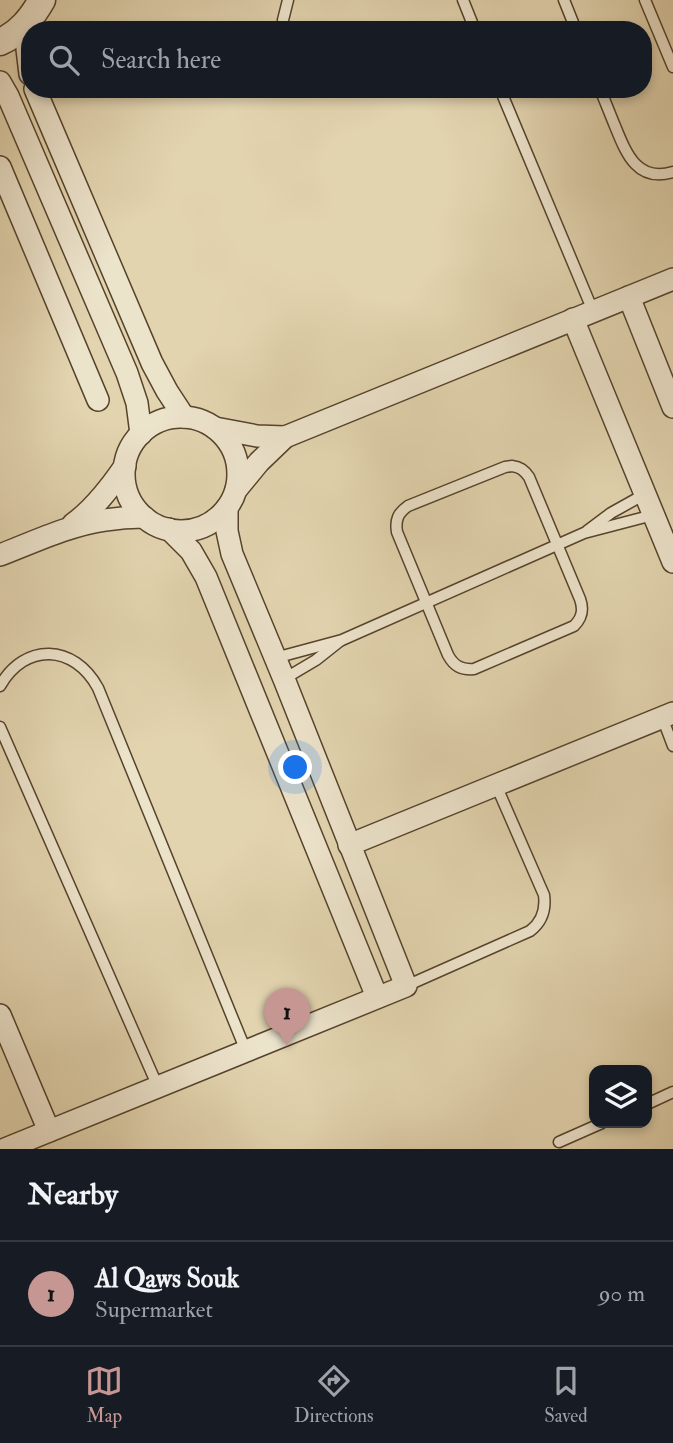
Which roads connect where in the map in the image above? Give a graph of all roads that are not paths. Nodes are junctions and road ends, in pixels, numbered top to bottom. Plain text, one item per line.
1 (288, 0) edge
2 (463, 0) edge
3 (564, 0) edge
4 (645, 0) edge
5 (284, 20) dead end
6 (471, 21) edge
7 (572, 21) edge
8 (21, 28) edge
9 (0, 42) edge
10 (673, 67) edge
11 (0, 82) edge
12 (39, 98) edge
13 (503, 98) edge
14 (604, 98) edge
15 (0, 167) edge
16 (673, 172) edge
17 (673, 278) edge
18 (89, 284) junction
19 (629, 297) junction
20 (55, 298) junction
21 (583, 315) junction
22 (98, 400) dead end
23 (673, 407) edge
24 (184, 417) junction
25 (215, 428) junction
26 (141, 433) junction
27 (285, 437) junction
28 (125, 466) junction
29 (645, 494) junction
30 (232, 499) junction
31 (653, 514) junction
32 (144, 517) junction
33 (66, 529) junction
34 (169, 529) junction
35 (584, 533) junction
36 (558, 545) junction
37 (0, 555) edge
38 (673, 562) edge
39 (426, 603) junction
40 (342, 640) junction
41 (275, 658) junction
42 (284, 679) junction
43 (0, 686) edge
44 (667, 715) edge
45 (0, 727) edge
46 (673, 746) edge
47 (496, 785) junction
48 (349, 845) junction
49 (406, 986) junction
50 (377, 998) junction
51 (0, 1015) edge
52 (246, 1051) junction
53 (158, 1087) junction
54 (673, 1092) edge
55 (652, 1102) edge
56 (591, 1128) edge
57 (49, 1131) junction
58 (559, 1142) dead end
59 (5, 1149) edge

1 - 5 lane
2 - 6 lane
3 - 7 lane
4 - 10 lane
8 - 9 street
11 - 18 street
12 - 24 street
13 - 21 lane
14 - 16 lane
15 - 20 street
17 - 19 street
18 - 20 street
18 - 26 street
19 - 21 street
19 - 23 street
20 - 22 street
21 - 27 street
21 - 29 street
24 - 25 street
24 - 26 street
25 - 27 street
25 - 30 street
26 - 28 street
27 - 30 street
28 - 32 street
28 - 33 street
29 - 31 street
29 - 35 lane
30 - 34 street
30 - 41 street
31 - 35 lane
31 - 38 street
32 - 33 street
32 - 34 street
33 - 37 street
34 - 50 street
35 - 36 lane
36 - 39 lane
36 - 39 lane
36 - 39 lane
39 - 40 lane
40 - 41 lane
40 - 42 lane
41 - 42 street
42 - 48 street
43 - 52 lane
44 - 46 lane
44 - 47 street
45 - 53 lane
47 - 48 street
47 - 49 lane
48 - 49 street
49 - 50 street
50 - 52 street
51 - 57 street
52 - 53 street
53 - 57 street
54 - 55 lane
56 - 58 lane
57 - 59 street

